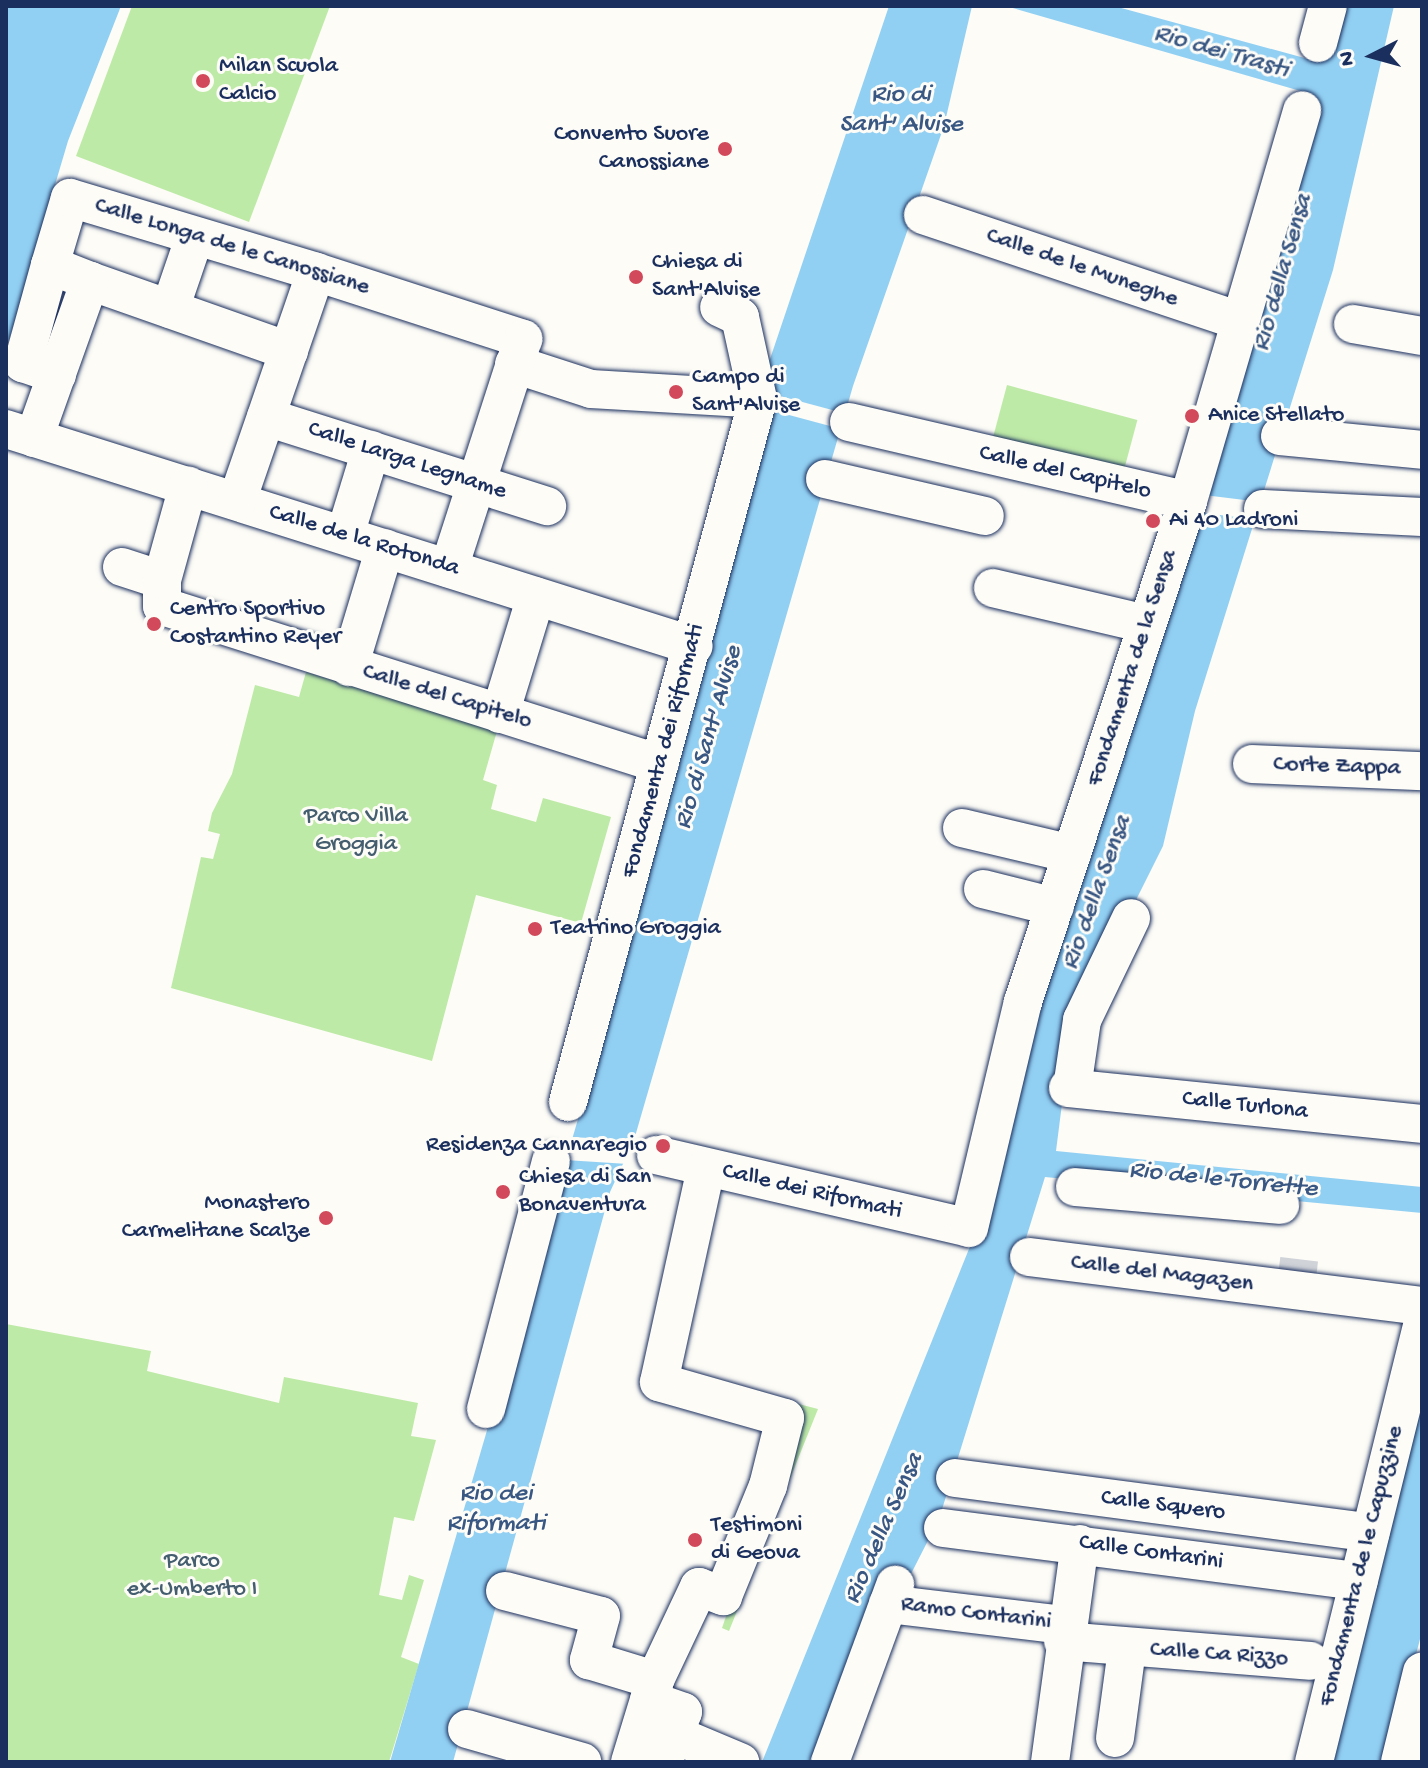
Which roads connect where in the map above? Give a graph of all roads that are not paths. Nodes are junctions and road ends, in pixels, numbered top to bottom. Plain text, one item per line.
1 (1328, 6) edge
2 (1318, 43) dead end
3 (1302, 110) dead end
4 (923, 215) dead end
5 (195, 236) junction
6 (50, 265) junction
7 (316, 272) junction
8 (90, 281) junction
9 (719, 307) dead end
10 (170, 309) junction
11 (1240, 321) junction
12 (1353, 324) dead end
13 (1422, 336) edge
14 (289, 351) junction
15 (519, 352) junction
16 (57, 375) junction
17 (758, 399) junction
18 (266, 417) junction
19 (849, 422) dead end
20 (20, 434) edge
21 (1280, 436) dead end
22 (937, 443) junction
23 (371, 450) junction
24 (1422, 450) edge
25 (825, 479) dead end
26 (476, 482) junction
27 (188, 486) junction
28 (919, 500) junction
29 (237, 501) junction
30 (1188, 501) junction
31 (547, 506) dead end
32 (1263, 509) dead end
33 (985, 516) dead end
34 (1422, 517) edge
35 (345, 535) junction
36 (385, 548) junction
37 (122, 567) dead end
38 (449, 568) junction
39 (162, 580) junction
40 (993, 588) dead end
41 (536, 596) junction
42 (1147, 624) junction
43 (694, 646) junction
44 (349, 667) junction
45 (500, 714) junction
46 (660, 764) junction
47 (1252, 764) dead end
48 (1422, 771) edge
49 (962, 828) dead end
50 (1072, 854) junction
51 (983, 889) dead end
52 (1055, 907) junction
53 (1131, 918) dead end
54 (568, 1102) dead end
55 (1422, 1124) edge
56 (656, 1155) dead end
57 (551, 1161) dead end
58 (706, 1168) junction
59 (1075, 1187) dead end
60 (1280, 1205) dead end
61 (969, 1228) joint
62 (1029, 1257) dead end
63 (1422, 1306) edge
64 (1422, 1324) edge
65 (486, 1409) dead end
66 (955, 1478) dead end
67 (943, 1528) dead end
68 (1370, 1533) junction
69 (1080, 1544) junction
70 (1359, 1581) junction
71 (509, 1603) dead end
72 (1064, 1633) junction
73 (1127, 1649) junction
74 (1326, 1663) junction
75 (1422, 1672) edge
76 (652, 1690) junction
77 (467, 1729) dead end
78 (1115, 1738) dead end
79 (652, 1755) edge
80 (580, 1762) edge
81 (740, 1762) edge
82 (830, 1762) edge
83 (1050, 1762) edge
84 (1314, 1762) edge
85 (1400, 1762) edge

1 - 2 street
3 - 11 street, Fondamenta de la Sensa
4 - 11 street, Calle de le Muneghe
5 - 6 street, Calle Longa de le Canossiane
5 - 7 street, Calle Longa de le Canossiane
5 - 10 street
6 - 8 street
6 - 16 street
7 - 14 street
7 - 15 street, Calle Longa de le Canossiane
8 - 10 street
8 - 16 street
9 - 17 street
10 - 14 street
11 - 30 street, Fondamenta de la Sensa
12 - 13 street
14 - 18 street
15 - 17 street
15 - 26 street
16 - 20 street
17 - 43 street, Fondamenta dei Riformati
18 - 23 street, Calle Larga Legname
18 - 29 street
19 - 22 street, Calle del Capitelo
20 - 27 street, Calle de la Rotonda
21 - 24 street
22 - 28 street
22 - 30 street, Calle del Capitelo
23 - 26 street, Calle Larga Legname
23 - 35 street
25 - 28 street
26 - 31 street, Calle Larga Legname
26 - 38 street
27 - 29 street, Calle de la Rotonda
27 - 39 street
28 - 33 street
29 - 35 street, Calle de la Rotonda
30 - 42 street, Fondamenta de la Sensa
32 - 34 street
35 - 36 street, Calle de la Rotonda
36 - 38 street, Calle de la Rotonda
36 - 44 street
37 - 39 street
38 - 41 street, Calle de la Rotonda
39 - 44 street, Calle del Capitelo
40 - 42 street
41 - 43 street, Calle de la Rotonda
41 - 45 street
42 - 50 street, Fondamenta de la Sensa
43 - 46 street, Fondamenta dei Riformati
44 - 45 street, Calle del Capitelo
45 - 46 street, Calle del Capitelo
46 - 54 street, Fondamenta dei Riformati
47 - 48 street, Corte Zappa
49 - 50 street
50 - 52 street, Fondamenta de la Sensa
51 - 52 street
52 - 61 street, Fondamenta de la Sensa
53 - 55 street, Calle Turlona
56 - 58 street, Calle dei Riformati
57 - 65 street
58 - 61 street, Calle dei Riformati
58 - 76 street
59 - 60 street
62 - 63 street, Calle del Magazen
64 - 68 street, Fondamenta de le Capuzzine
66 - 68 street, Calle Squero
67 - 69 street, Calle Contarini
68 - 70 street, Fondamenta de le Capuzzine
69 - 70 street, Calle Contarini
69 - 72 street
70 - 74 street, Fondamenta de le Capuzzine
71 - 76 street
72 - 73 street, Calle Ca Rizzo
72 - 82 street, Ramo Contarini
72 - 83 street
73 - 74 street, Calle Ca Rizzo
73 - 78 street, Calle Ca Rizzo
74 - 84 street, Fondamenta de le Capuzzine
75 - 85 street
76 - 79 street
77 - 80 street
79 - 80 street
79 - 81 street

